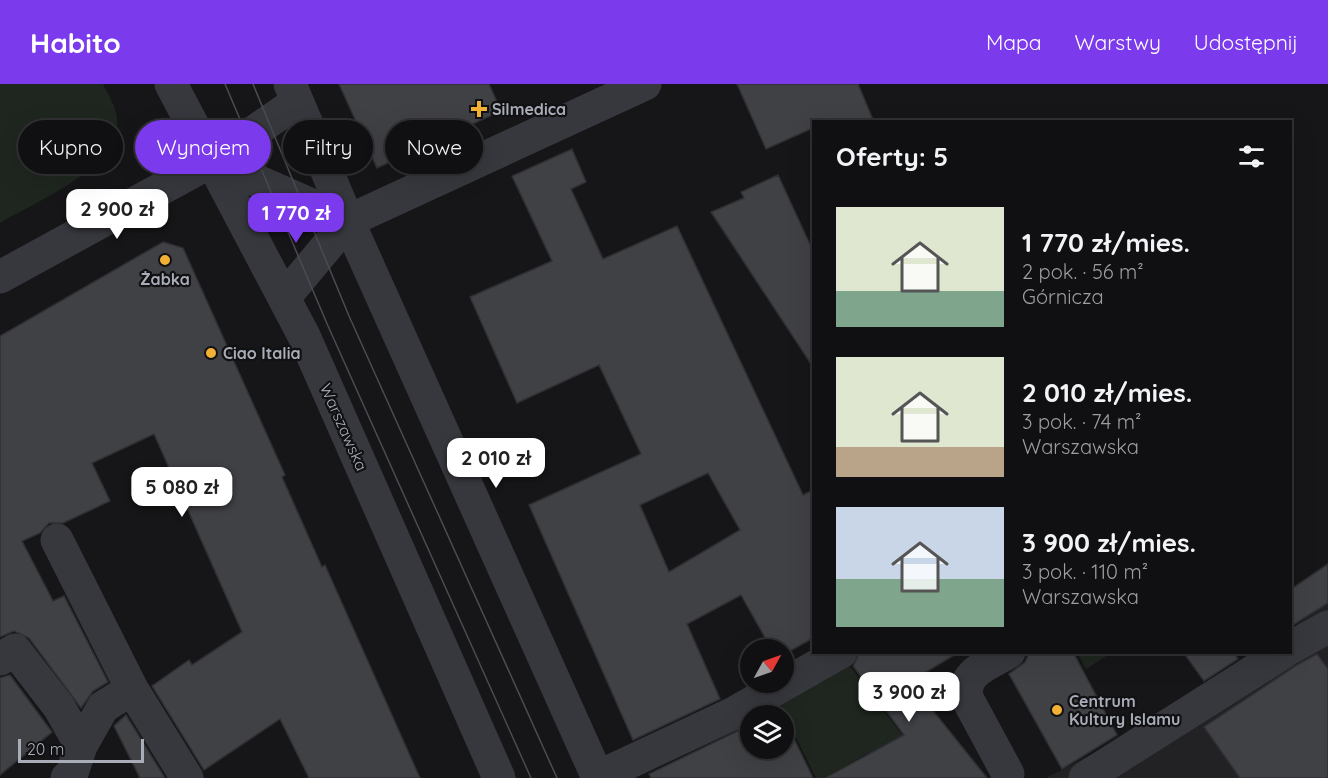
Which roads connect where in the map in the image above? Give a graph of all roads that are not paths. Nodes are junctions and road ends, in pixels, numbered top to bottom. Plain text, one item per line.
1 (171, 84) edge
2 (645, 84) edge
3 (294, 93) edge
4 (190, 120) edge
5 (261, 120) edge
6 (188, 174) edge
7 (219, 174) edge
8 (241, 174) edge
9 (348, 221) junction
10 (0, 277) edge
11 (284, 298) junction
12 (57, 540) dead end
13 (1328, 627) edge
14 (1292, 647) edge
15 (837, 654) edge
16 (1006, 654) edge
17 (1281, 654) edge
18 (0, 659) edge
19 (132, 689) junction
20 (81, 746) junction
21 (67, 778) edge
22 (186, 778) edge
23 (499, 778) edge
24 (598, 778) edge
25 (1007, 778) edge
26 (1085, 778) edge

1 - 4 street, Warszawska
2 - 9 street
3 - 5 street
3 - 9 street
6 - 10 street
7 - 11 street, Warszawska
8 - 9 street
9 - 11 street
9 - 24 street
11 - 23 street, Warszawska
12 - 19 street
13 - 14 street
15 - 24 street
16 - 25 street
17 - 26 street
18 - 20 street
19 - 20 street
19 - 22 street
20 - 21 street

